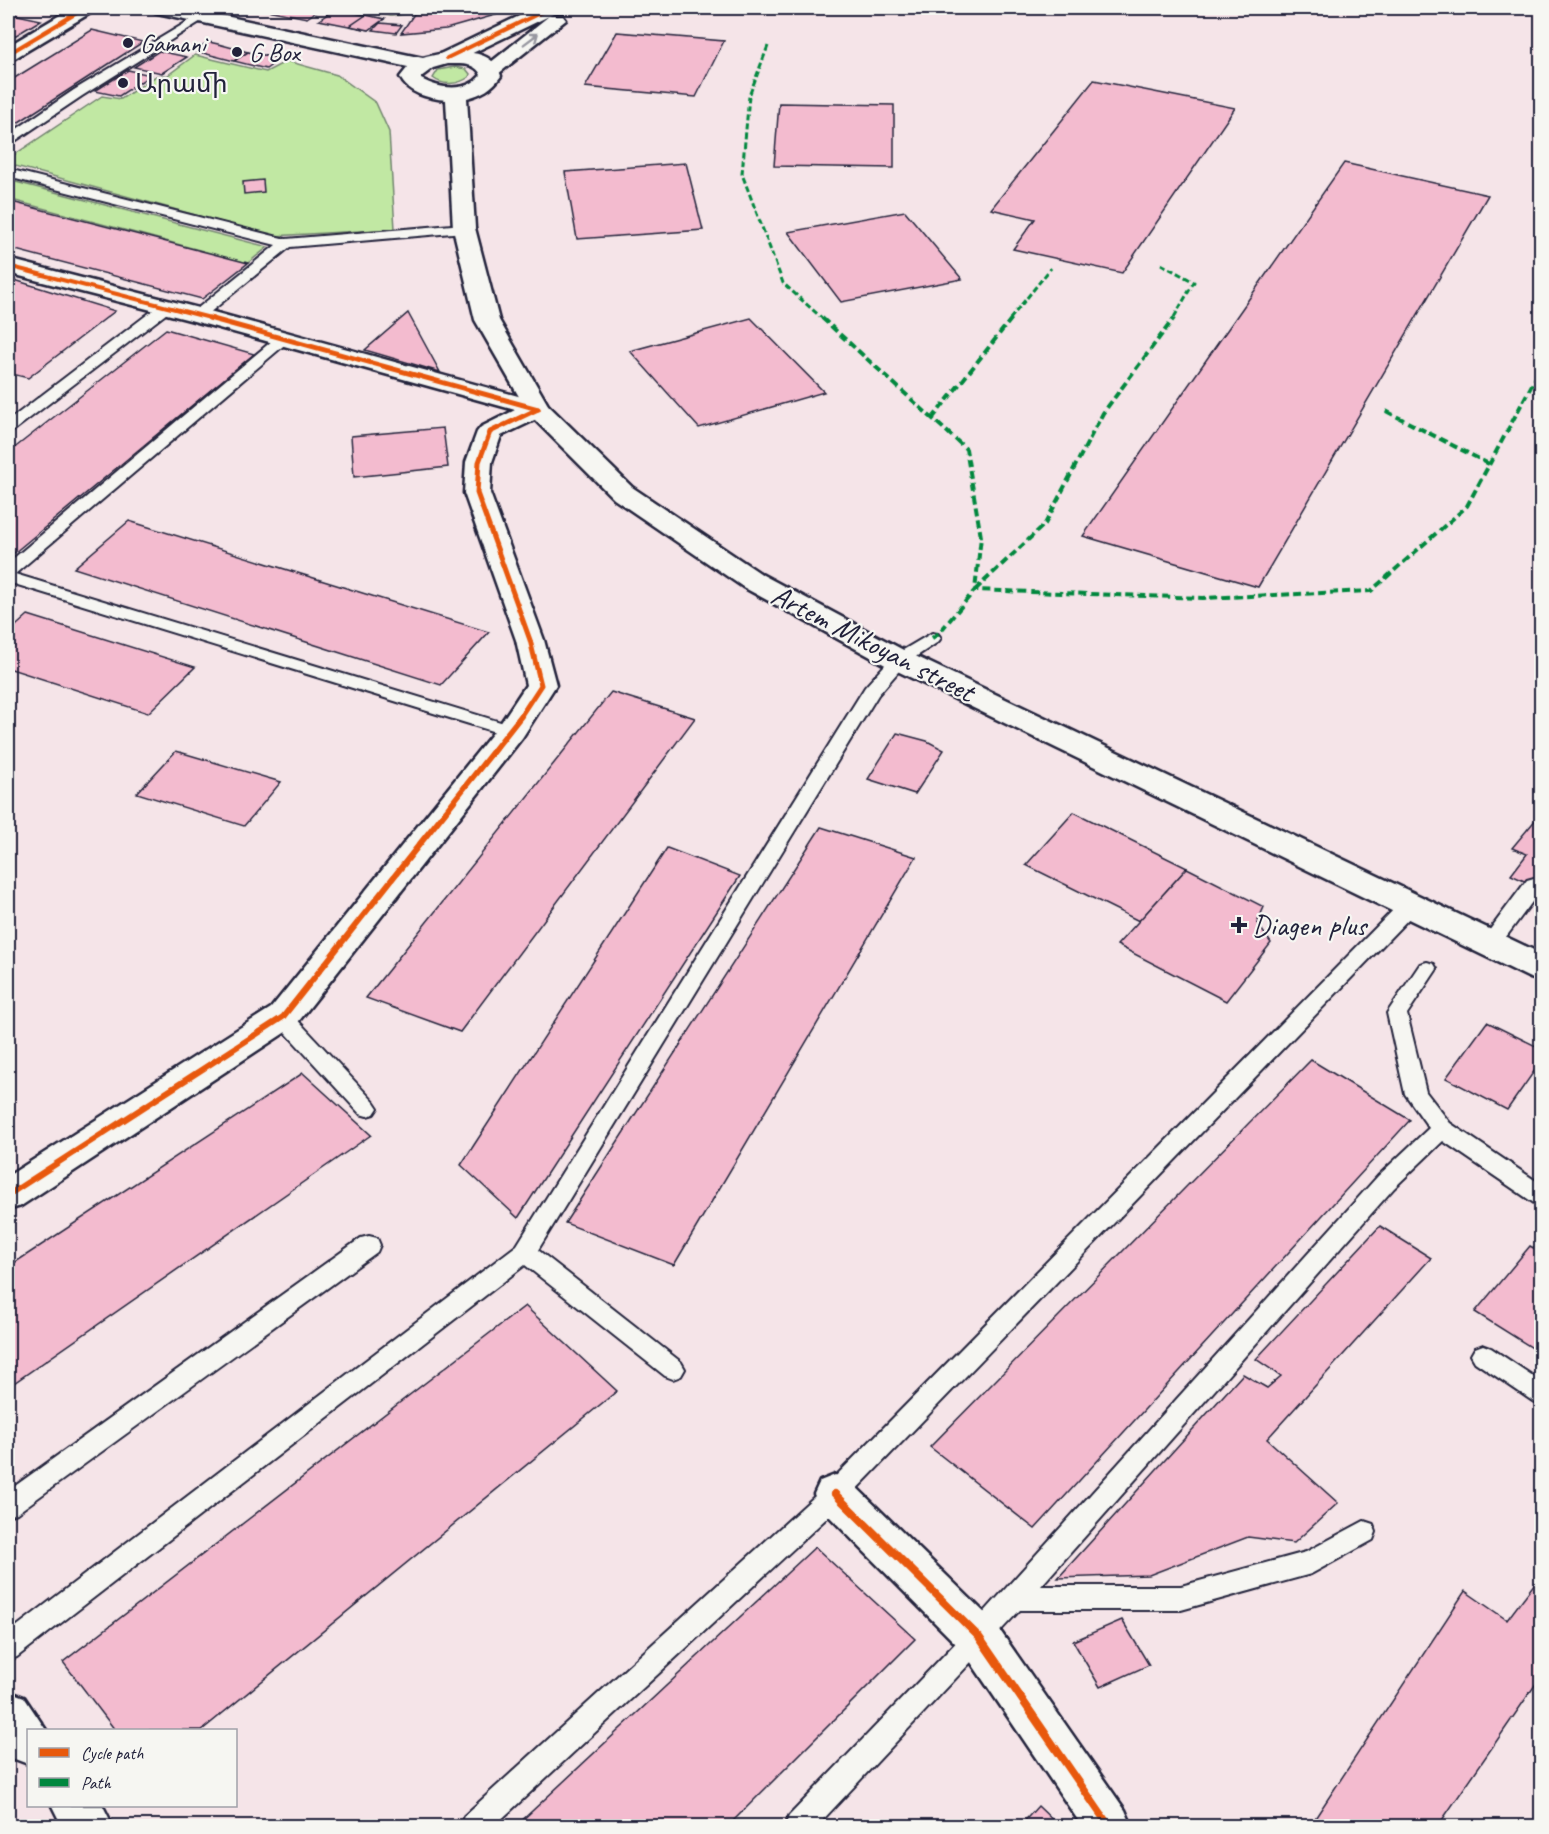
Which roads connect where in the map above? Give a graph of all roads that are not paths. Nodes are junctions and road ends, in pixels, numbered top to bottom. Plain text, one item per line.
1 (85, 8) edge
2 (162, 8) edge
3 (550, 8) edge
4 (570, 8) edge
5 (202, 16) junction
6 (8, 54) edge
7 (447, 58) junction
8 (423, 64) junction
9 (491, 70) junction
10 (456, 93) junction
11 (8, 140) edge
12 (12, 174) dead end
13 (464, 228) junction
14 (286, 243) junction
15 (8, 266) edge
16 (166, 307) junction
17 (198, 315) junction
18 (284, 338) junction
19 (538, 409) junction
20 (8, 428) edge
21 (8, 571) edge
22 (8, 577) edge
23 (932, 638) dead end
24 (899, 660) junction
25 (512, 731) junction
26 (1534, 885) dead end
27 (1410, 905) junction
28 (1490, 944) junction
29 (1427, 969) dead end
30 (1542, 969) edge
31 (283, 1017) junction
32 (367, 1108) dead end
33 (1442, 1129) junction
34 (8, 1195) edge
35 (1542, 1197) edge
36 (369, 1245) dead end
37 (525, 1252) junction
38 (1483, 1355) dead end
39 (673, 1369) dead end
40 (1542, 1395) edge
41 (835, 1494) junction
42 (8, 1505) edge
43 (1364, 1533) dead end
44 (1015, 1598) junction
45 (979, 1638) junction
46 (8, 1648) edge
47 (8, 1713) edge
48 (27, 1741) edge
49 (76, 1807) edge
50 (90, 1827) edge
51 (474, 1827) edge
52 (799, 1827) edge
53 (1108, 1827) edge

1 - 6 street
2 - 5 street
3 - 7 street
9 -> 4 street
5 - 8 street
5 - 11 lane
7 - 8 street
7 - 9 street
8 - 10 street
9 - 10 street
10 - 13 street, Artem Mikoyan street
12 - 14 lane
13 - 14 lane
13 - 19 street, Artem Mikoyan street
14 - 17 lane
15 - 16 street
16 - 17 street
16 - 20 lane
17 - 18 street
18 - 19 street
18 - 21 lane
19 - 24 street, Artem Mikoyan street
19 - 25 street
22 - 25 lane
23 - 24 lane
24 - 27 street, Artem Mikoyan street
24 - 37 lane
25 - 31 street
26 - 28 lane
27 - 28 street, Artem Mikoyan street
27 - 41 lane
28 - 30 street, Artem Mikoyan street
29 - 33 lane
31 - 32 lane
31 - 34 street
33 - 35 lane
33 - 44 lane
36 - 42 lane
37 - 39 lane
37 - 46 lane
38 - 40 lane
41 - 45 street
41 - 51 lane
43 - 44 lane
44 - 45 lane
45 - 52 lane
45 - 53 street
47 - 48 street
49 - 50 street

